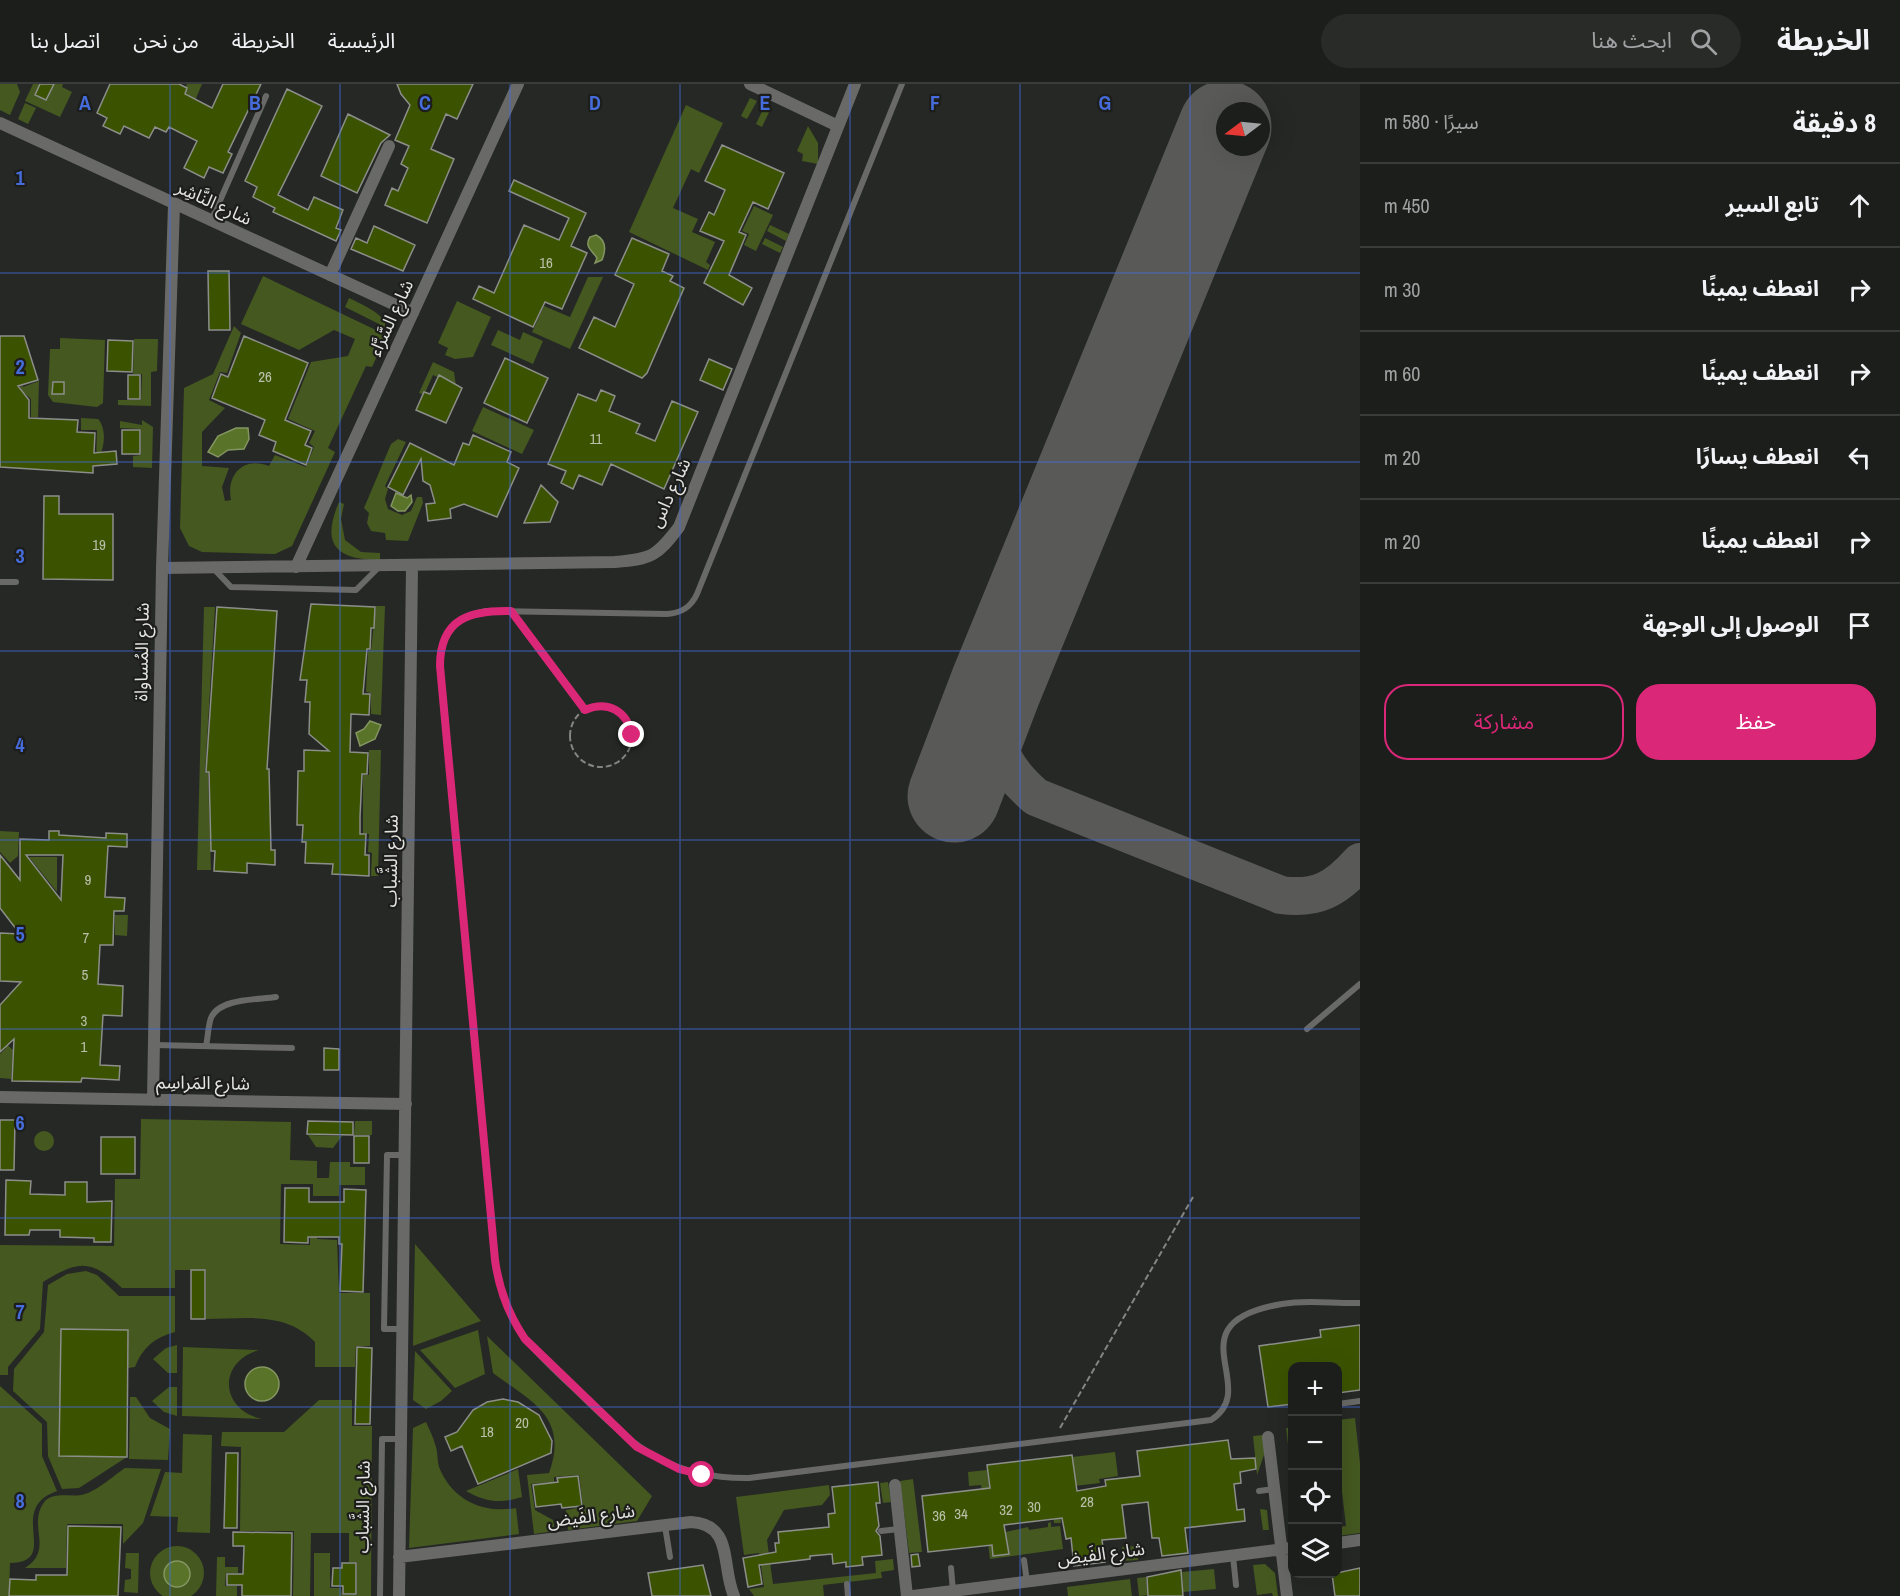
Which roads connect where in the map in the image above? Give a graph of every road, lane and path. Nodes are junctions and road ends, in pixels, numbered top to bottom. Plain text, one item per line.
1 (518, 84) edge
2 (750, 84) edge
3 (855, 84) edge
4 (902, 84) edge
5 (266, 96) dead end
6 (0, 123) edge
7 (838, 126) junction
8 (389, 146) dead end
9 (174, 205) junction
10 (210, 221) junction
11 (330, 275) junction
12 (413, 313) junction
13 (380, 566) junction
14 (412, 566) junction
15 (296, 567) junction
16 (162, 568) junction
17 (212, 568) junction
18 (0, 582) edge
19 (16, 582) dead end
20 (511, 611) junction
21 (585, 710) junction
22 (1360, 984) edge
23 (276, 997) dead end
24 (1307, 1029) dead end
25 (154, 1045) junction
26 (206, 1046) junction
27 (292, 1048) dead end
28 (0, 1097) edge
29 (153, 1100) junction
30 (406, 1104) junction
31 (405, 1155) junction
32 (1193, 1197) dead end
33 (1360, 1303) edge
34 (403, 1329) junction
35 (1360, 1401) edge
36 (1342, 1403) edge
37 (1268, 1437) dead end
38 (401, 1439) junction
39 (1052, 1441) junction
40 (895, 1485) dead end
41 (1274, 1490) junction
42 (1258, 1491) dead end
43 (664, 1525) junction
44 (899, 1529) junction
45 (881, 1531) dead end
46 (1360, 1540) edge
47 (1342, 1542) edge
48 (1287, 1549) edge
49 (1233, 1556) junction
50 (399, 1557) junction
51 (670, 1557) dead end
52 (1024, 1560) dead end
53 (951, 1568) dead end
54 (1027, 1582) junction
55 (847, 1584) dead end
56 (1236, 1585) dead end
57 (953, 1591) junction
58 (380, 1596) edge
59 (399, 1596) edge
60 (734, 1596) edge
61 (848, 1596) edge
62 (907, 1596) edge
63 (913, 1596) edge
64 (1287, 1596) edge

1 - 12 street, شارع السَّرَّاء
2 - 7 street
3 - 7 street, شارع داس
4 - 20 lane
5 - 10 lane
6 - 9 street, شارع النَّاشِر
7 - 14 street, شارع داس
8 - 11 street
9 - 10 street, شارع النَّاشِر
9 - 16 street, شارع المُساواة
10 - 11 street, شارع النَّاشِر
11 - 12 street, شارع النَّاشِر
12 - 15 street, شارع السَّرَّاء
13 - 14 street, شارع داس
13 - 15 street, شارع داس
13 - 17 lane
14 - 30 street, شارع الشَّباب
15 - 17 street, شارع داس
16 - 17 street, شارع داس
16 - 25 street, شارع المُساواة
18 - 19 lane
20 - 21 path
20 - 39 lane
21 - 21 path
22 - 24 lane
23 - 26 lane
25 - 26 lane
25 - 29 street, شارع المُساواة
26 - 27 lane
28 - 29 street, شارع المَراسِم
29 - 30 street, شارع المَراسِم
30 - 31 street, شارع الشَّباب
31 - 34 street, شارع الشَّباب
31 - 34 lane
32 - 39 path
33 - 39 lane
34 - 38 street, شارع الشَّباب
35 - 36 lane
37 - 41 street
38 - 50 street, شارع الشَّباب
38 - 58 lane, شارع الشَّباب
40 - 44 street
41 - 42 lane
41 - 48 street
43 - 50 street, شارع الفَيض
43 - 51 lane
43 - 60 street, شارع الفَيض
44 - 45 lane
44 - 62 street
46 - 47 street
48 - 49 street, شارع الفَيض
48 - 64 street
49 - 54 street, شارع الفَيض
49 - 56 lane
50 - 59 street, شارع الشَّباب
52 - 54 lane
53 - 57 lane
54 - 57 street, شارع الفَيض
55 - 61 lane
57 - 63 street, شارع الفَيض

